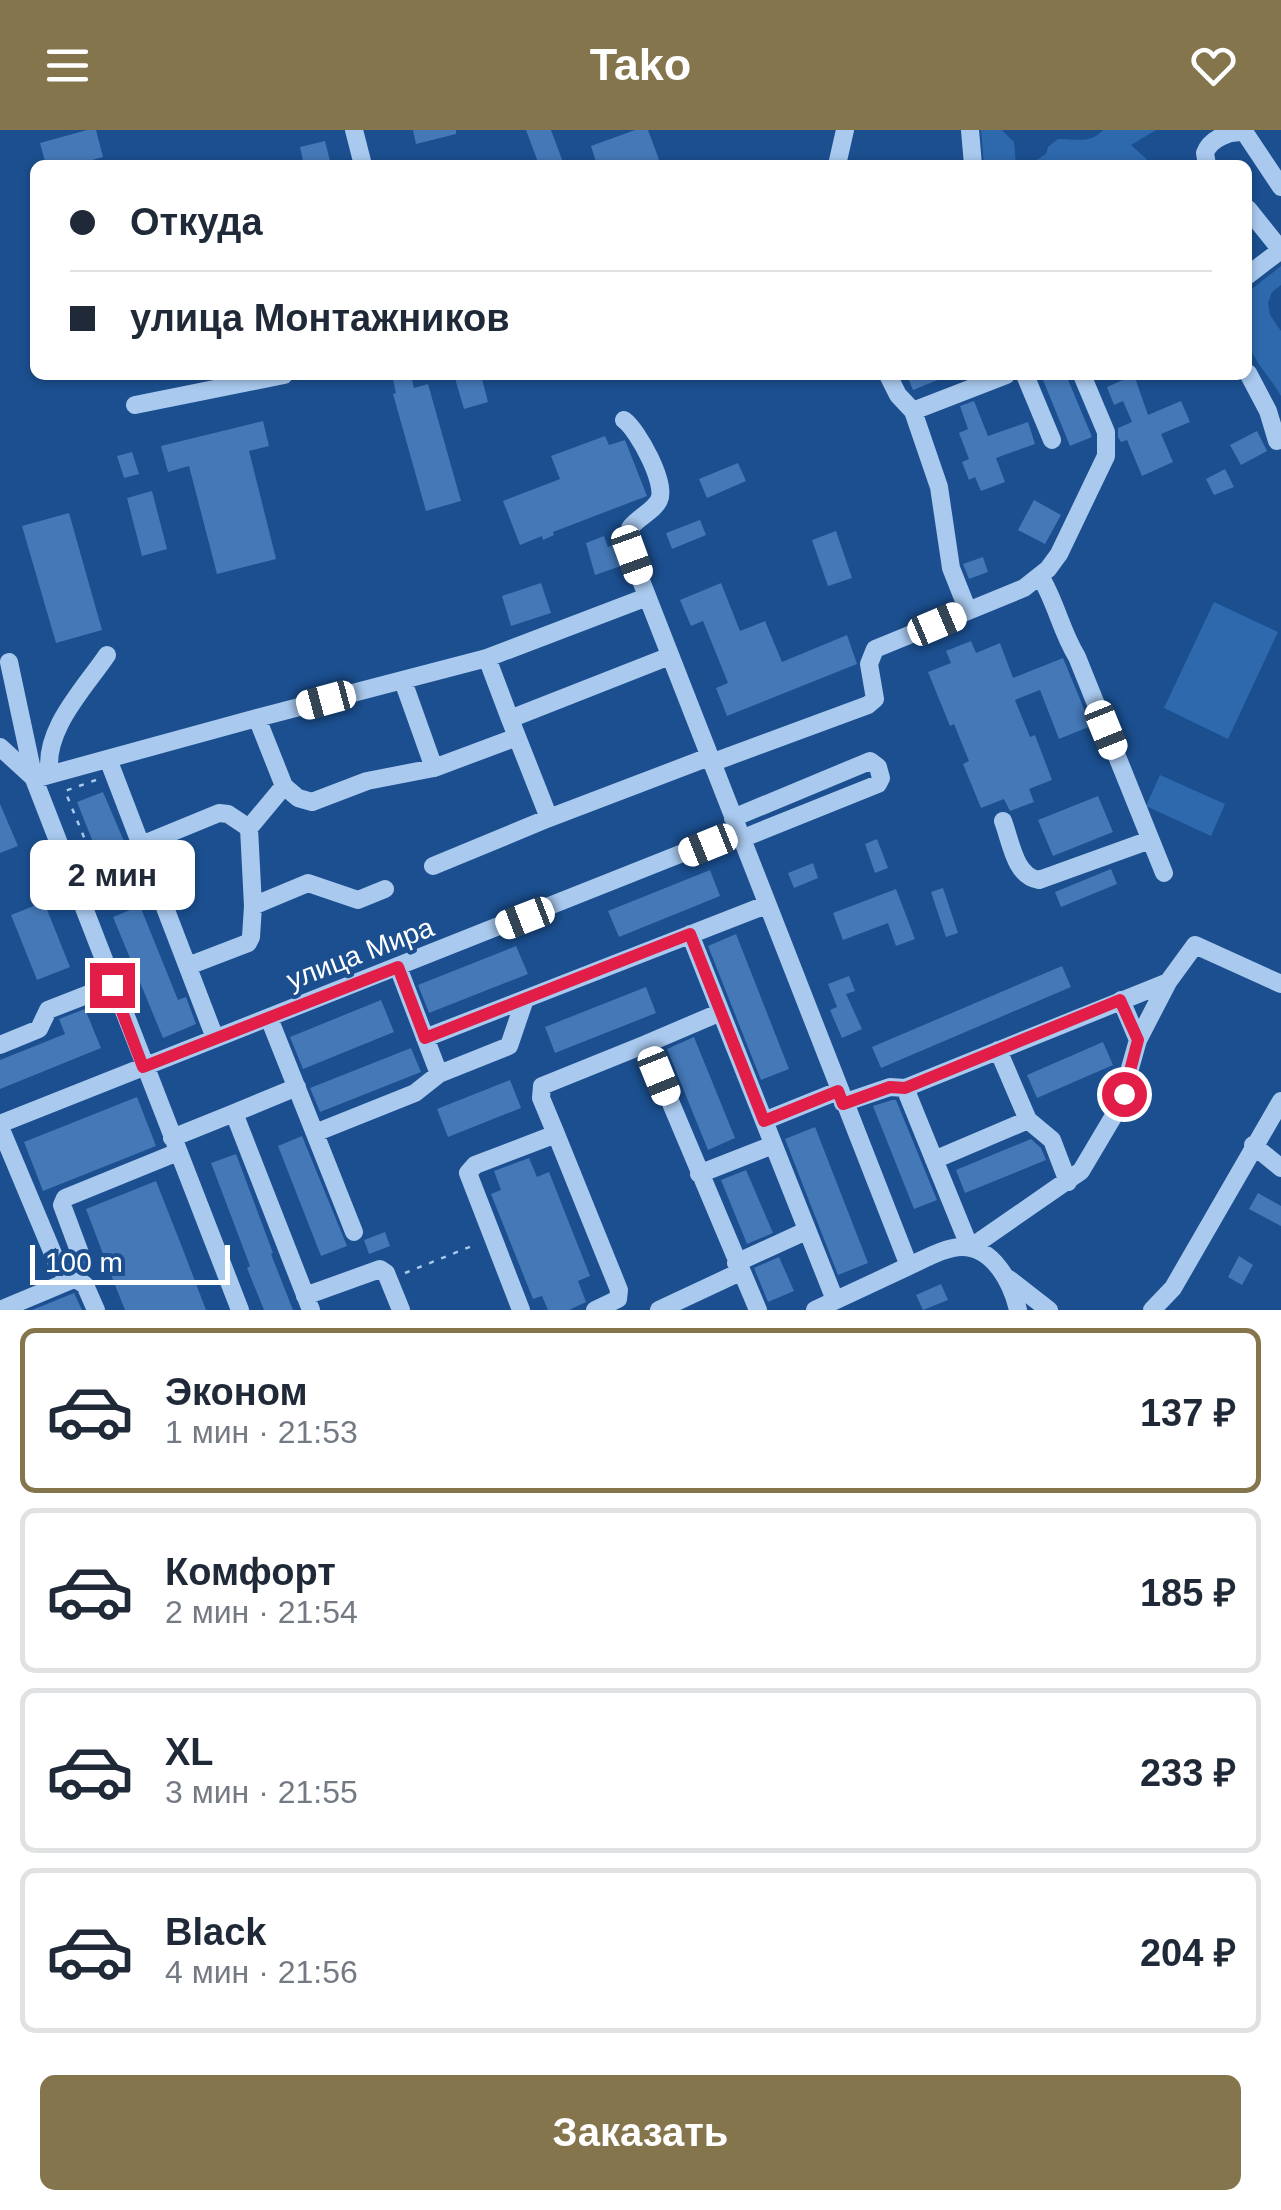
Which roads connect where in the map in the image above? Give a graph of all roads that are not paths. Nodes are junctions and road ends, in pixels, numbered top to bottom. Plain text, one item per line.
1 (354, 130) edge
2 (845, 130) edge
3 (970, 130) edge
4 (362, 160) edge
5 (838, 160) edge
6 (972, 160) edge
7 (1206, 160) edge
8 (1281, 187) edge
9 (1252, 214) edge
10 (1281, 250) edge
11 (1252, 272) edge
12 (259, 380) edge
13 (890, 380) edge
14 (993, 380) edge
15 (1027, 380) edge
16 (1084, 380) edge
17 (1251, 380) edge
18 (135, 405) dead end
19 (912, 411) junction
20 (624, 420) dead end
21 (1052, 440) dead end
22 (1278, 441) dead end
23 (1040, 576) junction
24 (647, 597) junction
25 (968, 611) junction
26 (107, 655) dead end
27 (670, 656) junction
28 (487, 658) junction
29 (9, 662) dead end
30 (403, 682) junction
31 (257, 718) junction
32 (513, 728) junction
33 (0, 747) edge
34 (710, 760) junction
35 (111, 766) junction
36 (434, 768) junction
37 (42, 776) junction
38 (284, 786) junction
39 (549, 818) junction
40 (1004, 822) dead end
41 (249, 828) junction
42 (737, 829) junction
43 (1150, 840) junction
44 (142, 844) junction
45 (433, 866) dead end
46 (1164, 873) dead end
47 (385, 889) dead end
48 (766, 905) junction
49 (253, 906) junction
50 (690, 934) junction
51 (188, 966) junction
52 (398, 967) junction
53 (1168, 982) junction
54 (1281, 984) edge
55 (112, 985) junction
56 (524, 999) junction
57 (1120, 1000) junction
58 (721, 1012) junction
59 (269, 1018) junction
60 (216, 1038) junction
61 (425, 1038) junction
62 (1138, 1040) junction
63 (646, 1044) junction
64 (0, 1045) edge
65 (998, 1050) junction
66 (143, 1067) junction
67 (439, 1074) junction
68 (296, 1088) junction
69 (905, 1088) junction
70 (841, 1097) junction
71 (1281, 1100) edge
72 (234, 1113) junction
73 (1028, 1120) junction
74 (764, 1121) junction
75 (0, 1125) edge
76 (316, 1134) junction
77 (556, 1134) junction
78 (773, 1144) junction
79 (175, 1145) junction
80 (1253, 1145) junction
81 (934, 1160) junction
82 (1281, 1168) edge
83 (698, 1174) junction
84 (1068, 1182) junction
85 (806, 1231) junction
86 (354, 1232) dead end
87 (970, 1248) junction
88 (908, 1266) junction
89 (738, 1267) junction
90 (1002, 1271) junction
91 (74, 1279) junction
92 (835, 1300) junction
93 (308, 1303) edge
94 (0, 1310) edge
95 (96, 1310) edge
96 (240, 1310) edge
97 (401, 1310) edge
98 (521, 1310) edge
99 (594, 1310) edge
100 (659, 1310) edge
101 (758, 1310) edge
102 (816, 1310) edge
103 (1018, 1310) edge
104 (1049, 1310) edge
105 (1152, 1310) edge

1 - 4 street
2 - 5 street
3 - 6 street
7 - 8 street
9 - 10 street
10 - 11 street
12 - 18 street
13 - 19 street
14 - 19 street
15 - 21 street
16 - 23 street
17 - 22 street
19 - 25 street
20 - 24 street
23 - 25 street
23 - 43 street
24 - 27 street
24 - 28 street
25 - 34 street
26 - 37 street
27 - 32 street
27 - 34 street
28 - 30 street
28 - 32 street
29 - 37 street
30 - 31 street
30 - 36 street
31 - 35 street
31 - 38 street
32 - 36 street
32 - 39 street
33 - 37 street
34 - 39 street
34 - 42 street
35 - 37 street
35 - 44 street
36 - 38 street
37 - 55 street
38 - 41 street
39 - 45 street
40 - 43 street
41 - 44 street
41 - 49 street
42 - 42 street
42 - 48 street
42 - 52 street, улица Мира
43 - 46 street
44 - 51 street
47 - 49 street
48 - 50 street
48 - 70 street
49 - 51 street
50 - 56 street
50 - 58 street
51 - 60 street
52 - 59 street, улица Мира
52 - 61 street
53 - 54 street
53 - 57 street
53 - 62 street
55 - 64 street
55 - 66 street
56 - 61 street
56 - 67 street
57 - 62 street
57 - 65 street
58 - 63 street
58 - 74 street
59 - 60 street, улица Мира
59 - 68 street
60 - 66 street, улица Мира
61 - 67 street
62 - 84 street
63 - 77 street
63 - 83 street
65 - 69 street
65 - 73 street
66 - 75 street, улица Мира
66 - 79 street
67 - 76 street
68 - 72 street
68 - 76 street
69 - 70 street
69 - 81 street
70 - 74 street
70 - 88 street
71 - 80 street
72 - 79 street
72 - 93 street
73 - 81 street
73 - 84 street
74 - 78 street
75 - 91 street
76 - 86 street
77 - 98 street
77 - 99 street
78 - 83 street
78 - 85 street
79 - 91 street
79 - 96 street
80 - 82 street
80 - 105 street
81 - 87 street
83 - 89 street
84 - 87 street
85 - 89 street
85 - 92 street
87 - 88 street
87 - 90 street
88 - 92 street
89 - 100 street
89 - 101 street
90 - 103 street
90 - 104 street
91 - 94 street
91 - 95 street
92 - 102 street
93 - 97 street

